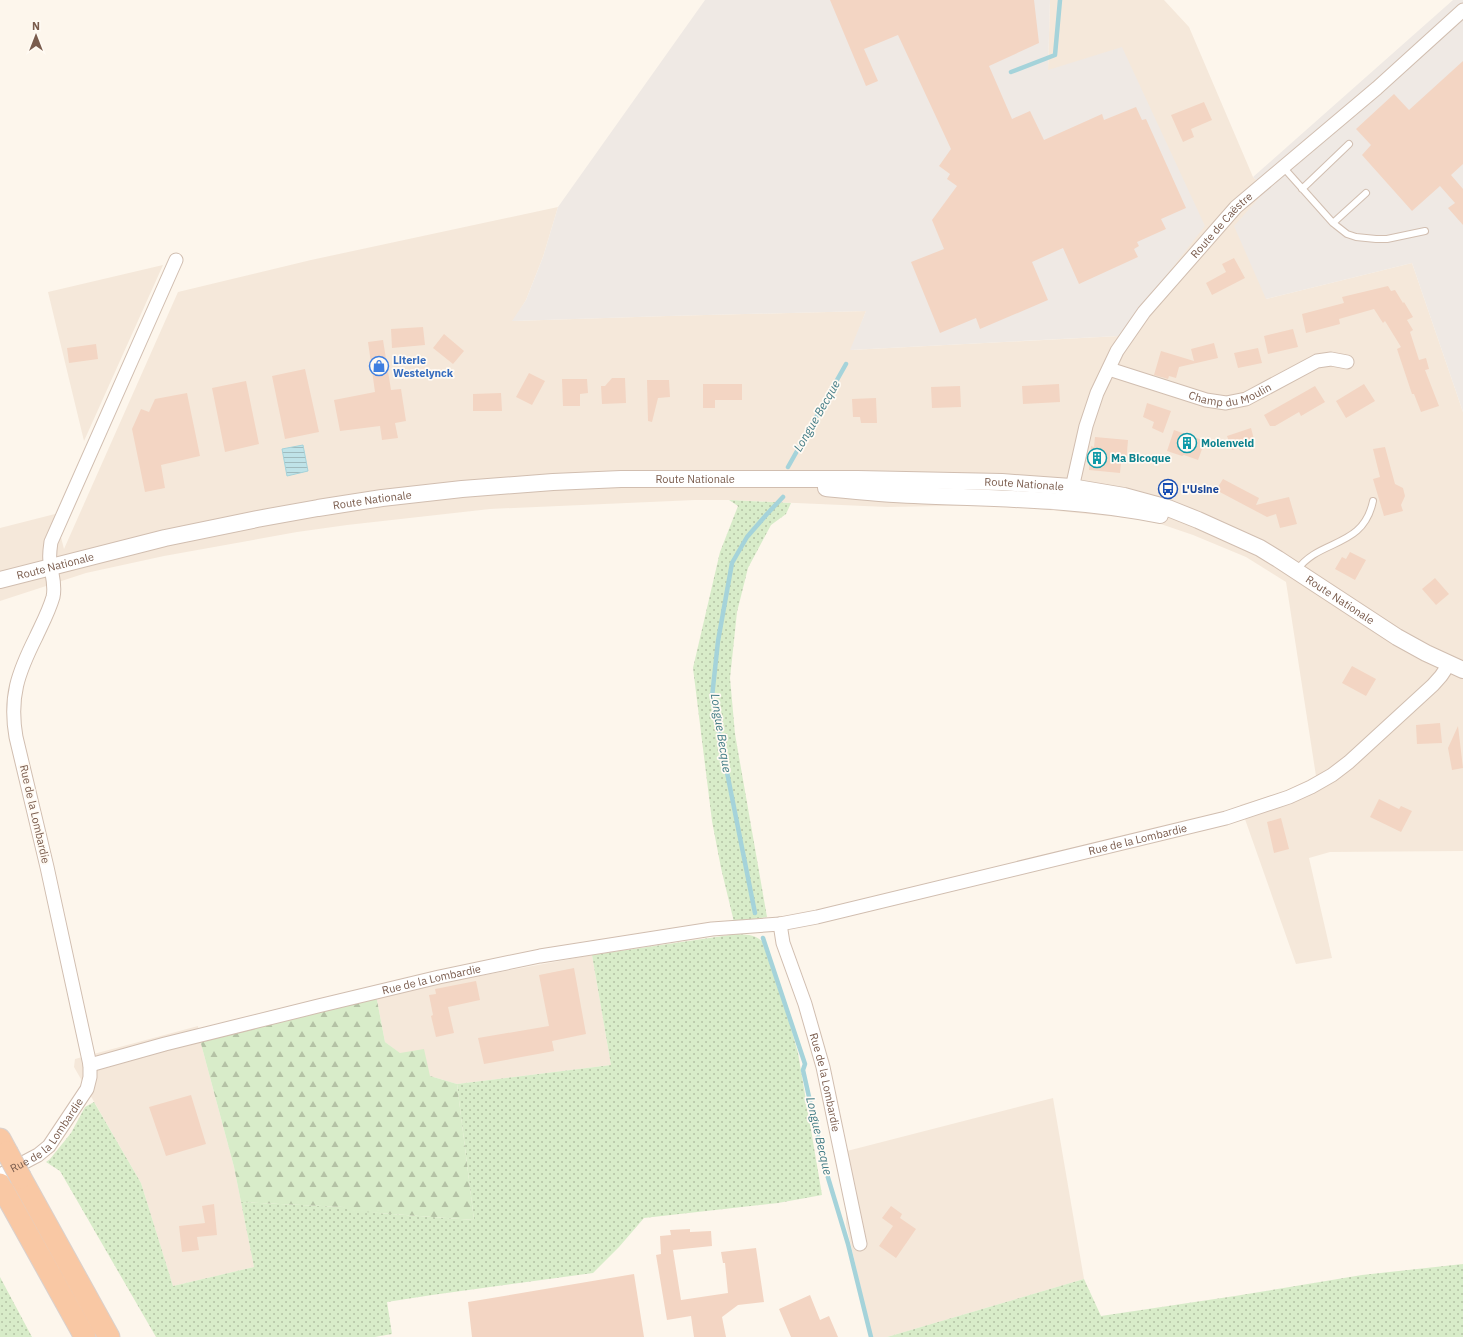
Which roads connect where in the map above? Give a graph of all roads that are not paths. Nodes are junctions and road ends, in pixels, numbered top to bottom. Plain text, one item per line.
1 (1463, 10) edge
2 (1349, 144) dead end
3 (1283, 167) junction
4 (1302, 189) junction
5 (1366, 193) dead end
6 (1333, 223) junction
7 (1425, 231) dead end
8 (176, 260) dead end
9 (1347, 362) dead end
10 (1109, 368) junction
11 (1070, 495) junction
12 (1373, 501) dead end
13 (51, 567) junction
14 (1296, 570) junction
15 (0, 580) edge
16 (1456, 667) edge
17 (780, 924) junction
18 (90, 1065) junction
19 (4, 1145) edge
20 (1, 1182) edge
21 (860, 1244) dead end
22 (85, 1337) edge
23 (109, 1337) edge

1 - 3 street, Route de Caëstre
2 - 4 lane
3 - 4 lane
3 - 10 street, Route de Caëstre
4 - 6 lane
5 - 6 lane
6 - 7 lane
8 - 13 street, Rue de la Lombardie
9 - 10 street, Champ du Moulin
10 - 11 street, Route de Caëstre
11 - 13 street, Route Nationale
11 - 14 street, Route Nationale
12 - 14 lane
13 - 15 street, Route Nationale
13 - 18 street, Rue de la Lombardie
14 - 16 street, Route Nationale
16 - 17 street, Rue de la Lombardie
17 - 18 street, Rue de la Lombardie
17 - 21 street, Rue de la Lombardie
18 - 20 street, Rue de la Lombardie
19 - 23 highway, bridge
20 - 22 highway

